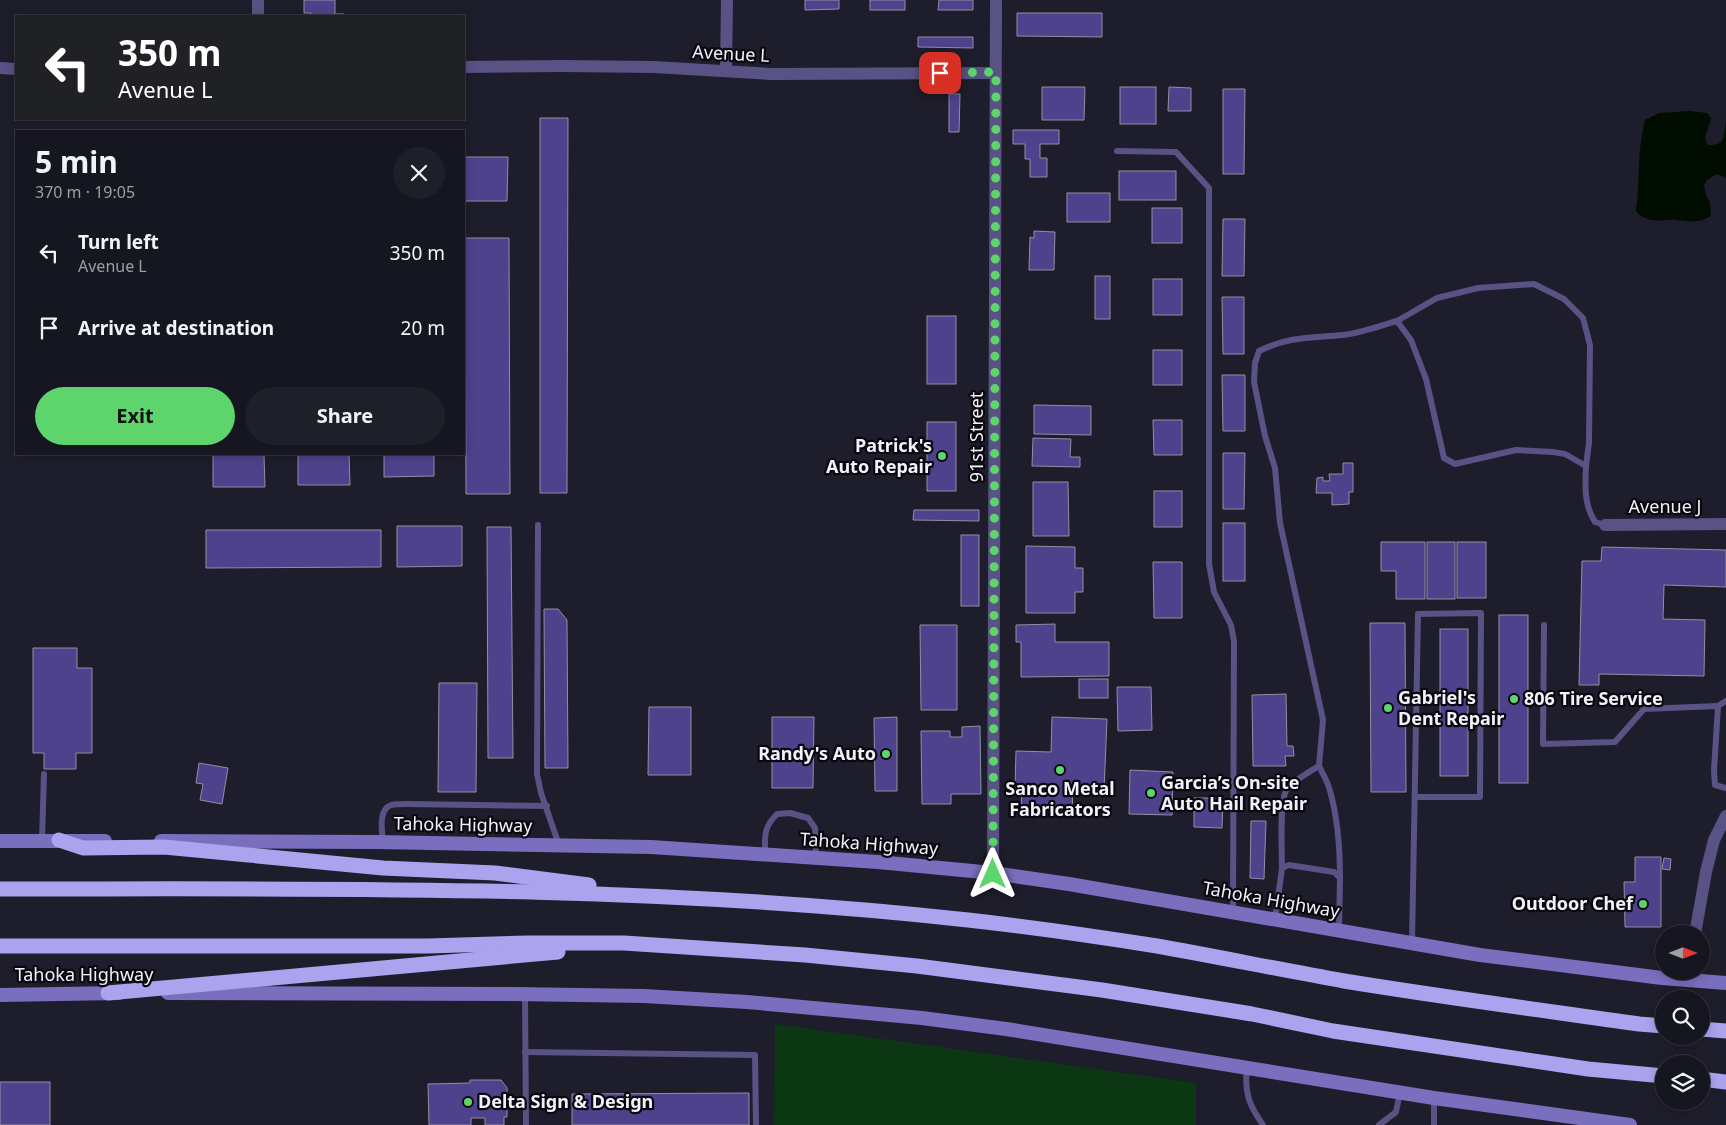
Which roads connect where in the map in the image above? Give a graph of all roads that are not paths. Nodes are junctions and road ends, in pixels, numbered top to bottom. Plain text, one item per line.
1 (258, 0) edge
2 (727, 0) edge
3 (996, 0) edge
4 (258, 15) edge
5 (465, 67) edge
6 (0, 68) edge
7 (15, 68) edge
8 (726, 71) junction
9 (996, 72) junction
10 (1116, 151) dead end
11 (1397, 322) junction
12 (1586, 466) junction
13 (1726, 524) edge
14 (538, 525) dead end
15 (1605, 525) joint
16 (1544, 625) dead end
17 (1726, 701) edge
18 (1718, 706) junction
19 (1319, 766) junction
20 (44, 774) dead end
21 (1726, 788) edge
22 (1415, 797) junction
23 (546, 806) junction
24 (1726, 816) edge
25 (42, 840) junction
26 (59, 840) junction
27 (0, 841) edge
28 (383, 842) junction
29 (559, 845) junction
30 (765, 855) junction
31 (816, 858) junction
32 (1282, 868) junction
33 (993, 874) junction
34 (1340, 878) junction
35 (0, 889) edge
36 (687, 897) junction
37 (1233, 912) junction
38 (1275, 920) junction
39 (1697, 925) edge
40 (1339, 930) junction
41 (1412, 943) junction
42 (644, 944) junction
43 (0, 946) edge
44 (1655, 973) edge
45 (1710, 980) edge
46 (1726, 983) edge
47 (108, 993) junction
48 (0, 994) edge
49 (525, 995) junction
50 (1655, 1025) edge
51 (1710, 1029) edge
52 (1726, 1030) edge
53 (526, 1052) junction
54 (1247, 1068) junction
55 (1655, 1075) edge
56 (1710, 1080) edge
57 (1726, 1082) edge
58 (1400, 1092) junction
59 (1434, 1098) junction
60 (526, 1125) edge
61 (756, 1125) edge
62 (1263, 1125) edge
63 (1379, 1125) edge
64 (1434, 1125) edge
65 (1630, 1125) edge

1 - 4 street
2 - 8 street
3 - 9 street, 91st Street
5 - 8 street, Avenue L
6 - 7 street
8 - 9 street, Avenue L
9 - 33 street, 91st Street
10 - 37 lane
11 - 12 lane
11 - 12 lane
11 - 19 lane
12 - 15 lane
13 - 15 street, Avenue J
14 - 23 lane
16 - 18 lane
17 - 18 lane
18 - 21 lane
19 - 32 lane
19 - 34 lane
20 - 25 lane
22 - 22 lane
22 - 41 lane
23 - 28 lane
23 - 29 lane
24 - 39 street
25 - 26 main road, Tahoka Highway
25 - 27 main road, Tahoka Highway
26 - 28 main road, Tahoka Highway
26 - 36 highway
28 - 29 main road, Tahoka Highway
29 - 30 main road, Tahoka Highway
30 - 31 main road, Tahoka Highway
30 - 31 lane
31 - 33 main road, Tahoka Highway
32 - 34 lane
32 - 38 lane
33 - 37 main road, Tahoka Highway
34 - 40 lane
35 - 36 highway
36 - 50 highway
37 - 38 main road, Tahoka Highway
38 - 40 main road, Tahoka Highway
40 - 41 main road, Tahoka Highway
41 - 44 main road, Tahoka Highway
42 - 43 highway, Tahoka Highway
42 - 47 highway
42 - 55 highway, Tahoka Highway
45 - 46 main road, Tahoka Highway
47 - 48 main road, Tahoka Highway
47 - 49 main road, Tahoka Highway
49 - 53 lane
49 - 54 main road, Tahoka Highway
51 - 52 highway
53 - 60 lane
53 - 61 lane
54 - 58 main road, Tahoka Highway
54 - 62 lane
56 - 57 highway
58 - 59 main road, Tahoka Highway
58 - 63 lane
59 - 64 lane
59 - 65 main road, Tahoka Highway

